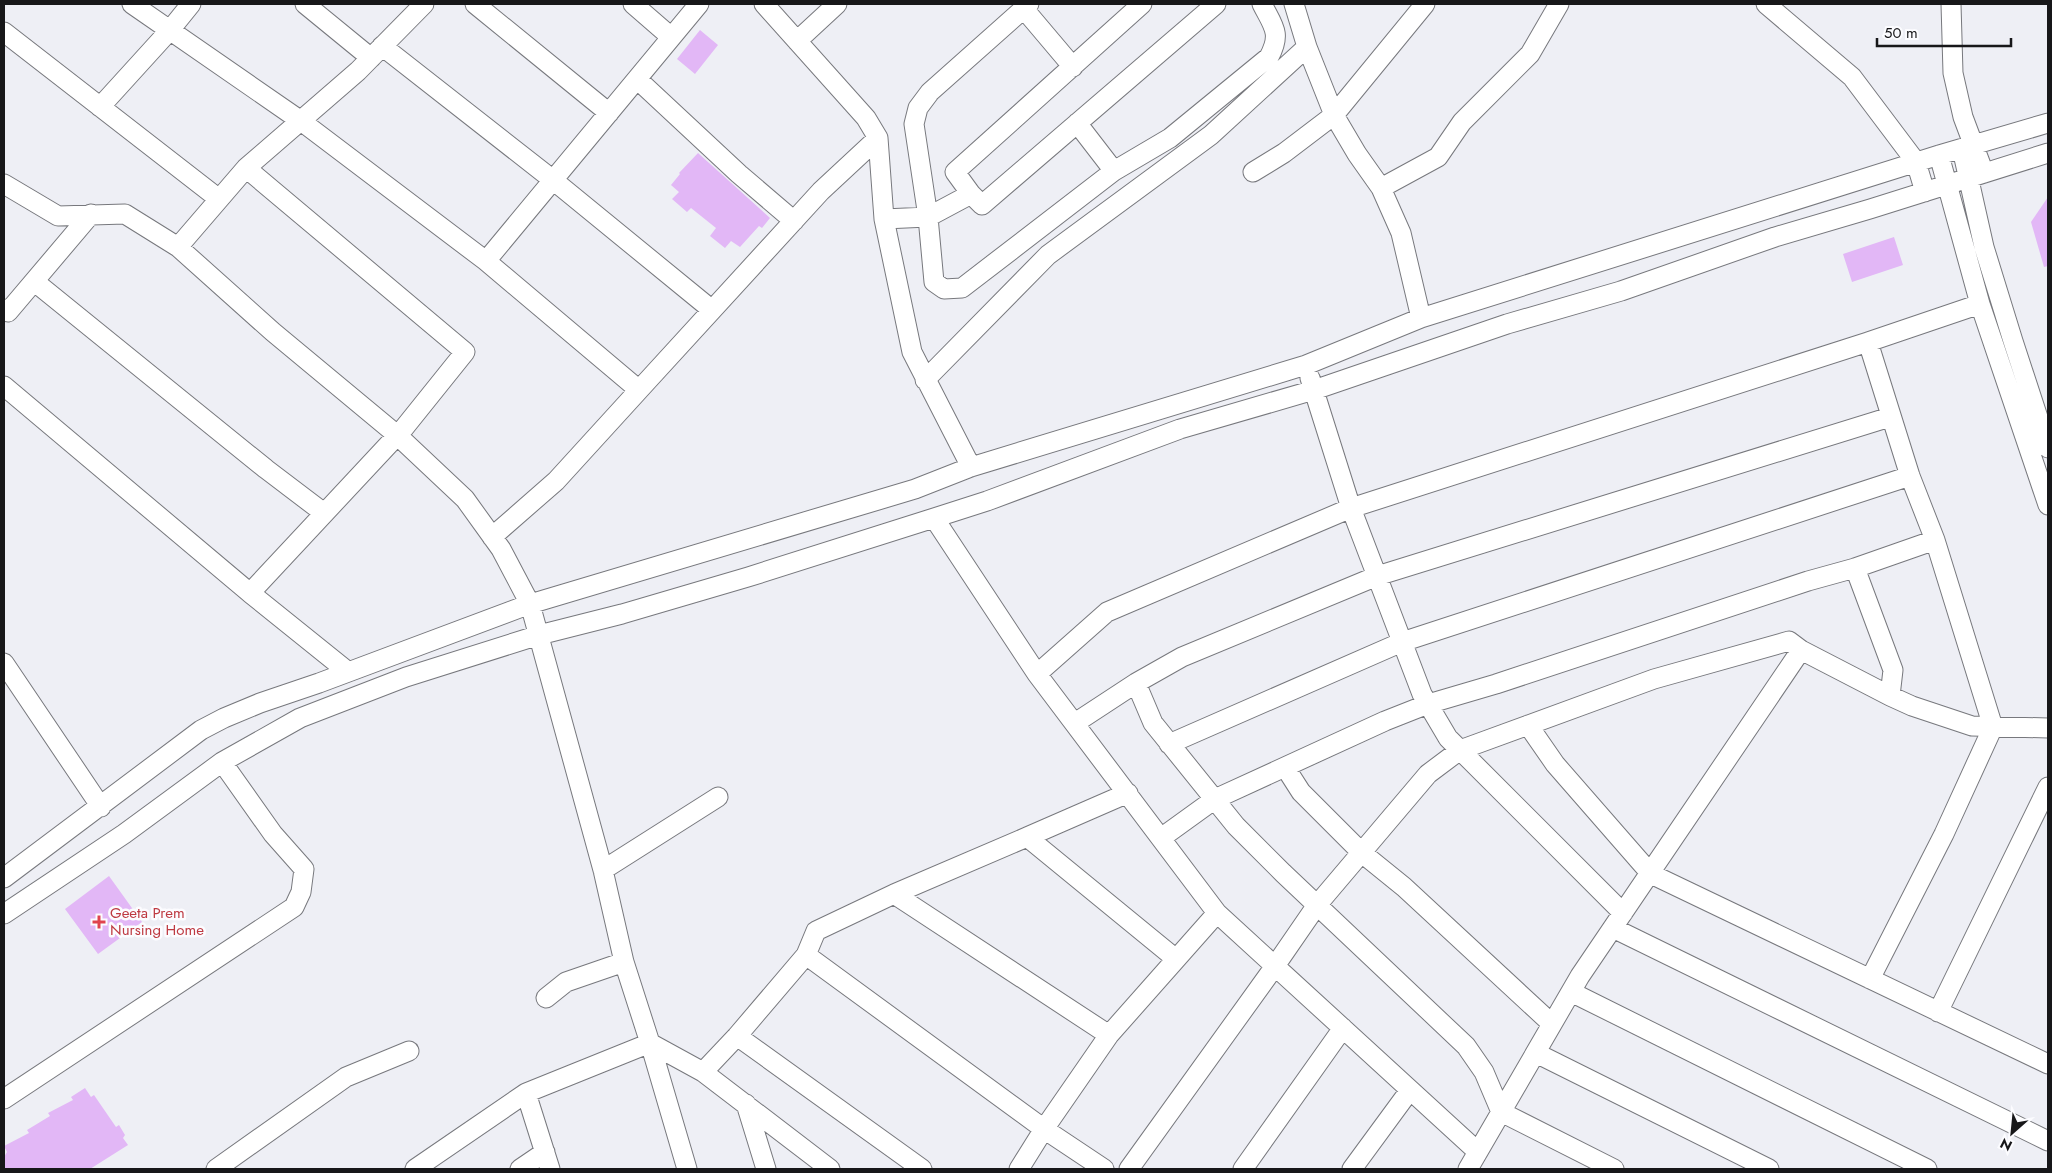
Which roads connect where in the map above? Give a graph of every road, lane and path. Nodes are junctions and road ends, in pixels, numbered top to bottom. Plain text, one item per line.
1 (132, 4) edge
2 (191, 4) edge
3 (305, 4) edge
4 (424, 4) edge
5 (475, 4) edge
6 (633, 4) edge
7 (699, 4) edge
8 (764, 4) edge
9 (837, 4) edge
10 (1142, 4) edge
11 (1214, 4) edge
12 (1262, 4) edge
13 (1294, 4) edge
14 (1425, 4) edge
15 (1559, 4) edge
16 (1766, 4) edge
17 (1951, 4) edge
18 (1026, 6) edge
19 (170, 30) junction
20 (4, 32) edge
21 (671, 37) junction
22 (797, 41) junction
23 (1307, 48) junction
24 (377, 52) junction
25 (1073, 67) junction
26 (637, 79) junction
27 (100, 107) junction
28 (609, 113) junction
29 (1334, 115) junction
30 (301, 121) junction
31 (1077, 123) junction
32 (2048, 123) edge
33 (878, 138) junction
34 (1968, 147) junction
35 (2048, 152) edge
36 (1939, 155) junction
37 (1916, 162) junction
38 (246, 168) junction
39 (1114, 171) junction
40 (1252, 172) dead end
41 (1977, 175) junction
42 (553, 180) junction
43 (4, 184) edge
44 (1947, 185) junction
45 (1382, 188) junction
46 (1926, 192) junction
47 (971, 194) junction
48 (219, 199) junction
49 (91, 214) junction
50 (928, 217) junction
51 (884, 219) junction
52 (794, 221) junction
53 (178, 247) junction
54 (486, 261) junction
55 (35, 282) junction
56 (1980, 304) junction
57 (712, 310) junction
58 (5, 313) edge
59 (1421, 318) junction
60 (1868, 342) junction
61 (1306, 365) junction
62 (925, 380) junction
63 (4, 386) edge
64 (639, 390) junction
65 (1314, 390) junction
66 (1890, 417) junction
67 (397, 435) junction
68 (2048, 448) edge
69 (971, 467) junction
70 (1910, 476) junction
71 (2048, 505) edge
72 (1351, 508) junction
73 (324, 513) junction
74 (934, 518) junction
75 (492, 537) junction
76 (1934, 540) junction
77 (1855, 568) junction
78 (1377, 576) junction
79 (250, 593) junction
80 (530, 604) junction
81 (539, 635) junction
82 (1402, 642) junction
83 (1801, 650) junction
84 (5, 668) edge
85 (347, 671) junction
86 (1037, 674) junction
87 (1136, 683) junction
88 (1890, 696) junction
89 (1428, 704) junction
90 (1075, 722) junction
91 (1528, 725) junction
92 (1992, 727) junction
93 (2048, 728) edge
94 (1169, 744) junction
95 (1460, 750) junction
96 (222, 762) junction
97 (1285, 767) junction
98 (2048, 787) edge
99 (1128, 793) junction
100 (718, 797) dead end
101 (1215, 799) junction
102 (101, 806) junction
103 (1027, 837) junction
104 (1161, 838) junction
105 (1362, 852) junction
106 (603, 870) junction
107 (1651, 874) junction
108 (4, 878) edge
109 (894, 894) junction
110 (1317, 905) junction
111 (1217, 913) junction
112 (4, 914) edge
113 (1618, 920) junction
114 (806, 955) junction
115 (1176, 959) junction
116 (624, 962) junction
117 (1275, 966) junction
118 (1870, 979) junction
119 (1571, 992) junction
120 (546, 998) dead end
121 (1938, 1012) junction
122 (1552, 1024) junction
123 (1343, 1028) junction
124 (1109, 1035) junction
125 (737, 1036) junction
126 (650, 1044) junction
127 (409, 1051) dead end
128 (1536, 1053) junction
129 (2048, 1064) edge
130 (703, 1072) junction
131 (1410, 1090) junction
132 (526, 1093) junction
133 (4, 1099) edge
134 (746, 1104) junction
135 (1501, 1112) junction
136 (1044, 1129) junction
137 (2048, 1142) edge
138 (1478, 1152) junction
139 (547, 1160) edge
140 (216, 1169) edge
141 (415, 1169) edge
142 (520, 1169) edge
143 (687, 1169) edge
144 (766, 1169) edge
145 (830, 1169) edge
146 (922, 1169) edge
147 (1019, 1169) edge
148 (1104, 1169) edge
149 (1129, 1169) edge
150 (1243, 1169) edge
151 (1352, 1169) edge
152 (1468, 1169) edge
153 (1614, 1169) edge
154 (1769, 1169) edge
155 (1927, 1169) edge

1 - 19 street
2 - 19 street
3 - 24 street
4 - 24 street
5 - 28 street
6 - 21 street
7 - 21 street
8 - 22 street
9 - 22 street
10 - 25 street
11 - 31 street
12 - 39 street
13 - 23 street
14 - 29 street
15 - 45 street
16 - 37 street
17 - 34 street
18 - 25 street
18 - 50 street
19 - 27 street
19 - 30 street
20 - 27 street
21 - 26 street
22 - 33 street
23 - 29 street
23 - 62 street
24 - 30 street
24 - 42 street
25 - 47 street
26 - 28 street
26 - 52 street
27 - 48 street
28 - 42 street
29 - 40 street
29 - 45 street
30 - 38 street
30 - 54 street
31 - 39 street
31 - 47 street
32 - 34 street
33 - 51 street
33 - 52 street
34 - 36 street
34 - 41 street
35 - 41 street
36 - 37 street
36 - 44 street
37 - 46 street
37 - 59 street
38 - 48 street
38 - 67 street
39 - 50 street
41 - 44 street
41 - 68 street
42 - 54 street
42 - 57 street
43 - 49 street
44 - 46 street
44 - 56 street
45 - 59 street
46 - 65 street
47 - 50 street
48 - 53 street
49 - 53 street
49 - 55 street
50 - 51 street
51 - 62 street
52 - 57 street
53 - 67 street
54 - 64 street
55 - 58 street
55 - 73 street
56 - 60 street
56 - 71 street
57 - 64 street
59 - 61 street
60 - 66 street
60 - 72 street
61 - 65 street
61 - 69 street
62 - 69 street
63 - 79 street
64 - 75 street
65 - 72 street
65 - 74 street
66 - 70 street
66 - 78 street
67 - 73 street
67 - 75 street
69 - 80 street
70 - 76 street
70 - 82 street
72 - 78 street
72 - 86 street
73 - 79 street
74 - 81 street
74 - 86 street
75 - 80 street
76 - 77 street
76 - 92 street
77 - 88 street
77 - 89 street
78 - 82 street
78 - 87 street
79 - 85 street
80 - 81 street
80 - 85 street
81 - 96 street
81 - 106 street
82 - 89 street
82 - 94 street
83 - 88 street
83 - 91 street
83 - 107 street
84 - 102 street
85 - 102 street
86 - 90 street
87 - 90 street
87 - 94 street
88 - 92 street
89 - 95 street
89 - 97 street
90 - 99 street
91 - 95 street
91 - 107 street
92 - 93 street
92 - 118 street
94 - 101 street
95 - 105 street
95 - 113 street
96 - 112 street
96 - 133 street
97 - 101 street
97 - 105 street
98 - 121 street
99 - 103 street
99 - 104 street
100 - 106 street
101 - 104 street
101 - 110 street
102 - 108 street
103 - 109 street
103 - 115 street
104 - 111 street
105 - 110 street
105 - 122 street
106 - 116 street
107 - 113 street
107 - 118 street
109 - 114 street
109 - 124 street
110 - 117 street
110 - 135 street
111 - 115 street
111 - 117 street
113 - 119 street
113 - 137 street
114 - 125 street
114 - 136 street
115 - 124 street
116 - 120 street
116 - 126 street
117 - 123 street
117 - 149 street
118 - 121 street
119 - 122 street
119 - 155 street
121 - 129 street
122 - 128 street
123 - 131 street
123 - 150 street
124 - 136 street
125 - 130 street
125 - 146 street
126 - 130 street
126 - 132 street
126 - 143 street
127 - 140 street
128 - 135 street
128 - 154 street
130 - 134 street
131 - 138 street
131 - 151 street
132 - 139 street
132 - 141 street
134 - 144 street
134 - 145 street
135 - 138 street
135 - 153 street
136 - 147 street
136 - 148 street
138 - 152 street
139 - 142 street

